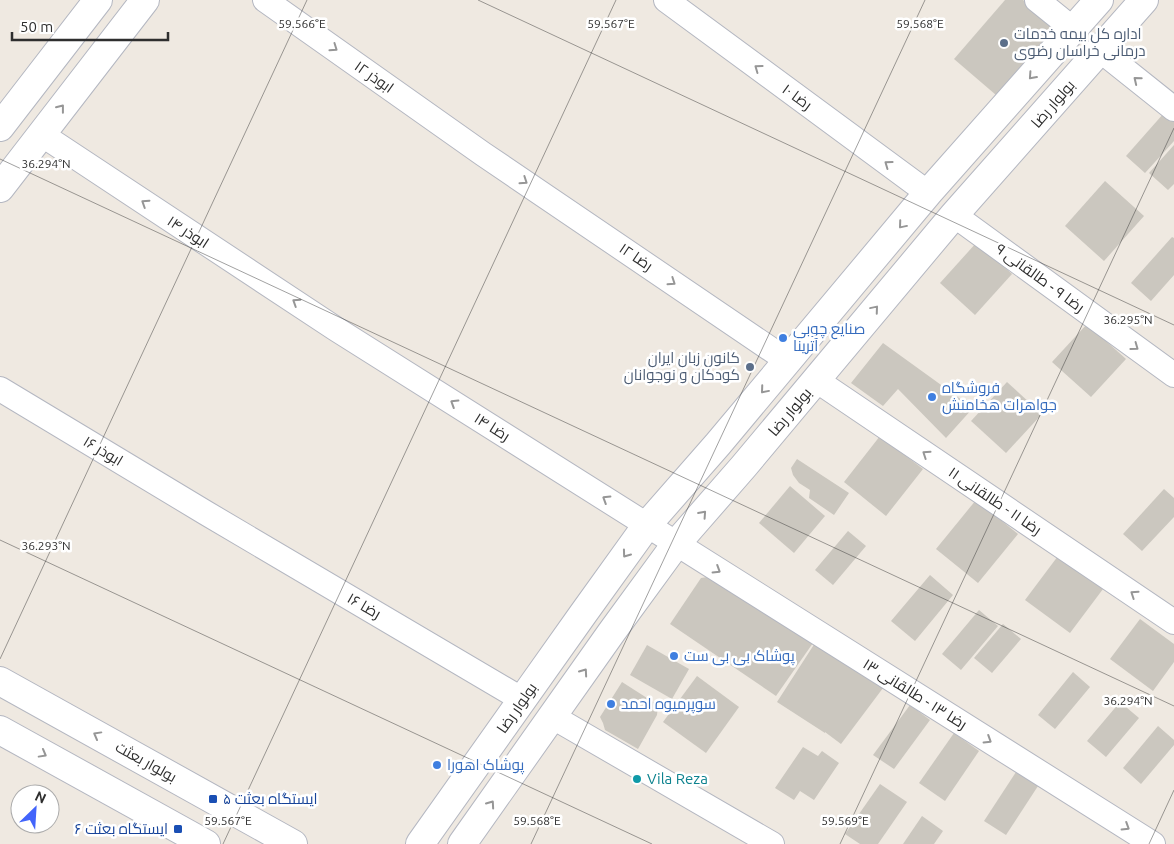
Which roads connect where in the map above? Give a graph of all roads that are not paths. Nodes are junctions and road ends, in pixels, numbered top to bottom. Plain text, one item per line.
1 (98, 0) edge
2 (145, 0) edge
3 (265, 0) edge
4 (666, 0) edge
5 (1037, 0) edge
6 (1099, 0) edge
7 (1144, 0) edge
8 (1073, 29) junction
9 (1100, 50) junction
10 (1174, 109) edge
11 (3, 116) edge
12 (40, 134) junction
13 (483, 154) joint
14 (0, 188) edge
15 (928, 193) junction
16 (954, 216) junction
17 (336, 329) joint
18 (788, 361) junction
19 (1174, 375) edge
20 (816, 380) junction
21 (0, 389) edge
22 (206, 513) joint
23 (647, 525) junction
24 (676, 544) junction
25 (1174, 622) edge
26 (0, 681) edge
27 (523, 700) junction
28 (553, 717) junction
29 (0, 730) edge
30 (206, 844) edge
31 (293, 844) edge
32 (420, 844) edge
33 (462, 844) edge
34 (772, 844) edge
35 (1153, 844) edge

1 - 11 street
12 -> 2 street
3 -> 13 street, ابوذر ۱۲
15 -> 4 street, رضا ۱۰
5 - 8 street
6 - 8 street, بولوار رضا
7 - 9 street, بولوار رضا
8 -> 15 street, بولوار رضا
10 -> 9 street
9 - 16 street, بولوار رضا
12 - 14 street
17 -> 12 street, ابوذر ۱۴
13 -> 18 street, رضا ۱۲
15 - 16 street
15 -> 18 street, بولوار رضا
16 -> 19 street, رضا ۹ - طالقانی ۹
20 -> 16 street, بولوار رضا
23 -> 17 street, رضا ۱۴
18 -> 23 street, بولوار رضا
24 -> 20 street, بولوار رضا
25 -> 20 street, رضا ۱۱ - طالقانی ۱۱
21 - 22 street, ابوذر ۱۶
22 - 27 street, رضا ۱۶
23 - 24 street, رضا ۱۴
23 -> 27 street, بولوار رضا
28 -> 24 street, بولوار رضا
24 -> 35 street, رضا ۱۳ - طالقانی ۱۳
31 -> 26 street, بولوار بعثت
27 - 32 street, بولوار رضا
33 -> 28 street, بولوار رضا
28 - 34 street
29 -> 30 street

